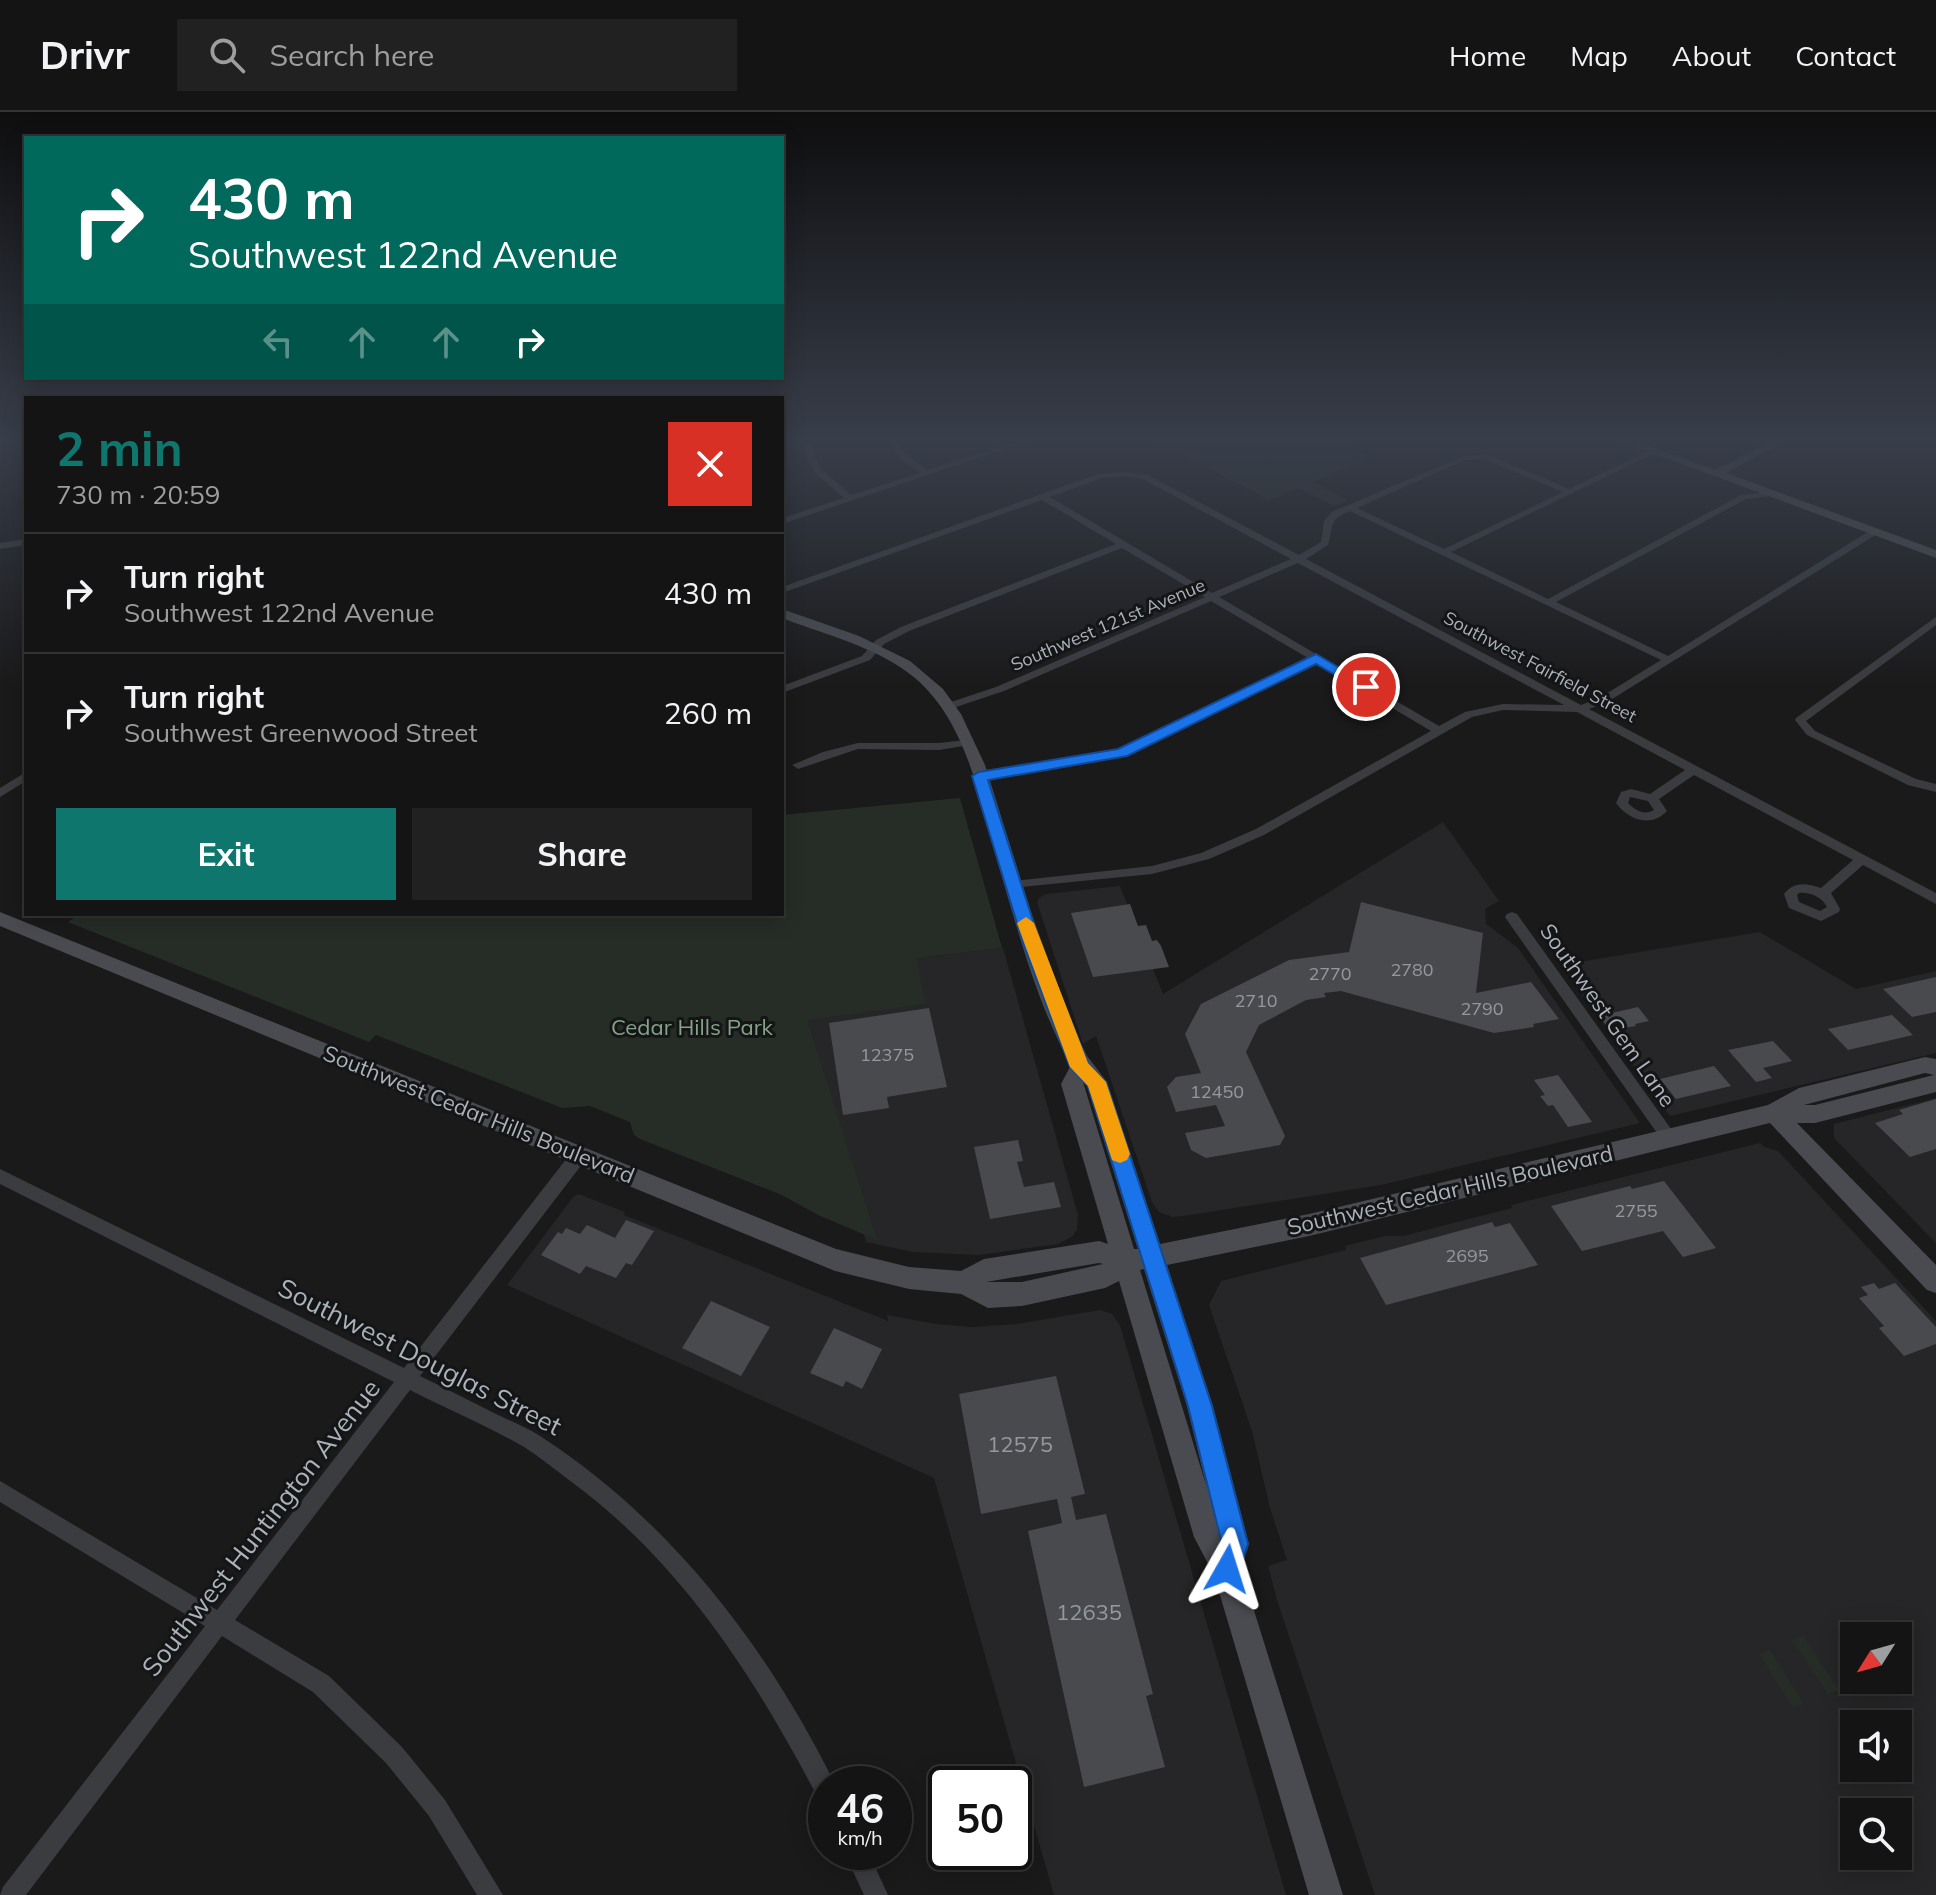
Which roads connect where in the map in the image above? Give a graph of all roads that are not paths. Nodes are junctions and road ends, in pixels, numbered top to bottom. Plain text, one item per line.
1 (978, 520) edge
2 (1083, 520) edge
3 (1227, 520) edge
4 (1329, 520) edge
5 (1377, 520) edge
6 (1511, 520) edge
7 (1701, 520) edge
8 (1841, 520) edge
9 (1874, 532) junction
10 (24, 542) edge
11 (1123, 544) junction
12 (0, 546) edge
13 (1444, 552) junction
14 (1936, 554) edge
15 (1299, 559) junction
16 (784, 589) edge
17 (1212, 597) junction
18 (1549, 602) junction
19 (784, 614) edge
20 (1934, 624) edge
21 (875, 650) junction
22 (1316, 658) junction
23 (1669, 660) junction
24 (1536, 685) junction
25 (784, 689) edge
26 (949, 706) junction
27 (1536, 707) junction
28 (1581, 709) junction
29 (1439, 731) junction
30 (966, 743) junction
31 (798, 765) dead end
32 (1693, 770) junction
33 (979, 776) junction
34 (24, 777) edge
35 (1936, 788) edge
36 (0, 793) edge
37 (1652, 798) dead end
38 (1862, 859) junction
39 (1014, 885) junction
40 (1822, 894) dead end
41 (1936, 899) edge
42 (1512, 917) dead end
43 (0, 919) edge
44 (1080, 1067) junction
45 (1936, 1067) edge
46 (1936, 1083) edge
47 (1774, 1113) junction
48 (1669, 1138) junction
49 (580, 1154) junction
50 (0, 1176) edge
51 (1153, 1256) junction
52 (1126, 1262) junction
53 (1936, 1282) edge
54 (409, 1379) junction
55 (0, 1491) edge
56 (1227, 1569) junction
57 (220, 1622) junction
58 (814, 1766) edge
59 (864, 1870) edge
60 (11, 1895) edge
61 (491, 1895) edge
62 (876, 1895) edge
63 (1326, 1895) edge

1 - 16 street
2 - 11 street
3 - 15 street, Southwest Fairfield Street
4 - 15 street, Southwest 121st Avenue
5 - 13 street
6 - 13 street
7 - 18 street
8 - 9 main road
9 - 14 main road
9 - 23 street
10 - 12 street
11 - 17 street
11 - 21 street
13 - 18 street
15 - 17 street, Southwest 121st Avenue
15 - 24 street, Southwest Fairfield Street
17 - 22 street
17 - 26 street, Southwest 121st Avenue
18 - 23 street
19 - 21 main road
20 - 35 street
21 - 25 street
21 - 26 main road
22 - 29 street
22 - 33 street
23 - 28 street
24 - 27 street
24 - 28 street, Southwest Fairfield Street
26 - 30 main road
27 - 28 street
27 - 29 street
28 - 32 street, Southwest Fairfield Street
29 - 39 street
30 - 31 street
30 - 33 main road
32 - 37 street
32 - 38 street, Southwest Fairfield Street
33 - 39 main road
34 - 36 street
38 - 40 street
38 - 41 street, Southwest Fairfield Street
39 - 44 main road
42 - 48 street, Southwest Gem Lane
43 - 49 main road, Southwest Cedar Hills Boulevard
44 - 51 main road
44 - 52 main road
45 - 47 main road, Southwest Cedar Hills Boulevard
46 - 47 main road, Southwest Cedar Hills Boulevard
47 - 48 main road, Southwest Cedar Hills Boulevard
47 - 53 main road
48 - 51 main road, Southwest Cedar Hills Boulevard
49 - 52 main road, Southwest Cedar Hills Boulevard
49 - 54 street, Southwest Huntington Avenue
50 - 54 street, Southwest Douglas Street
51 - 52 main road, Southwest Cedar Hills Boulevard
51 - 56 main road
52 - 56 main road
54 - 57 street, Southwest Huntington Avenue
54 - 58 street, Southwest Douglas Street
55 - 57 street
56 - 63 main road
57 - 60 street, Southwest Huntington Avenue
57 - 61 street
59 - 62 street

